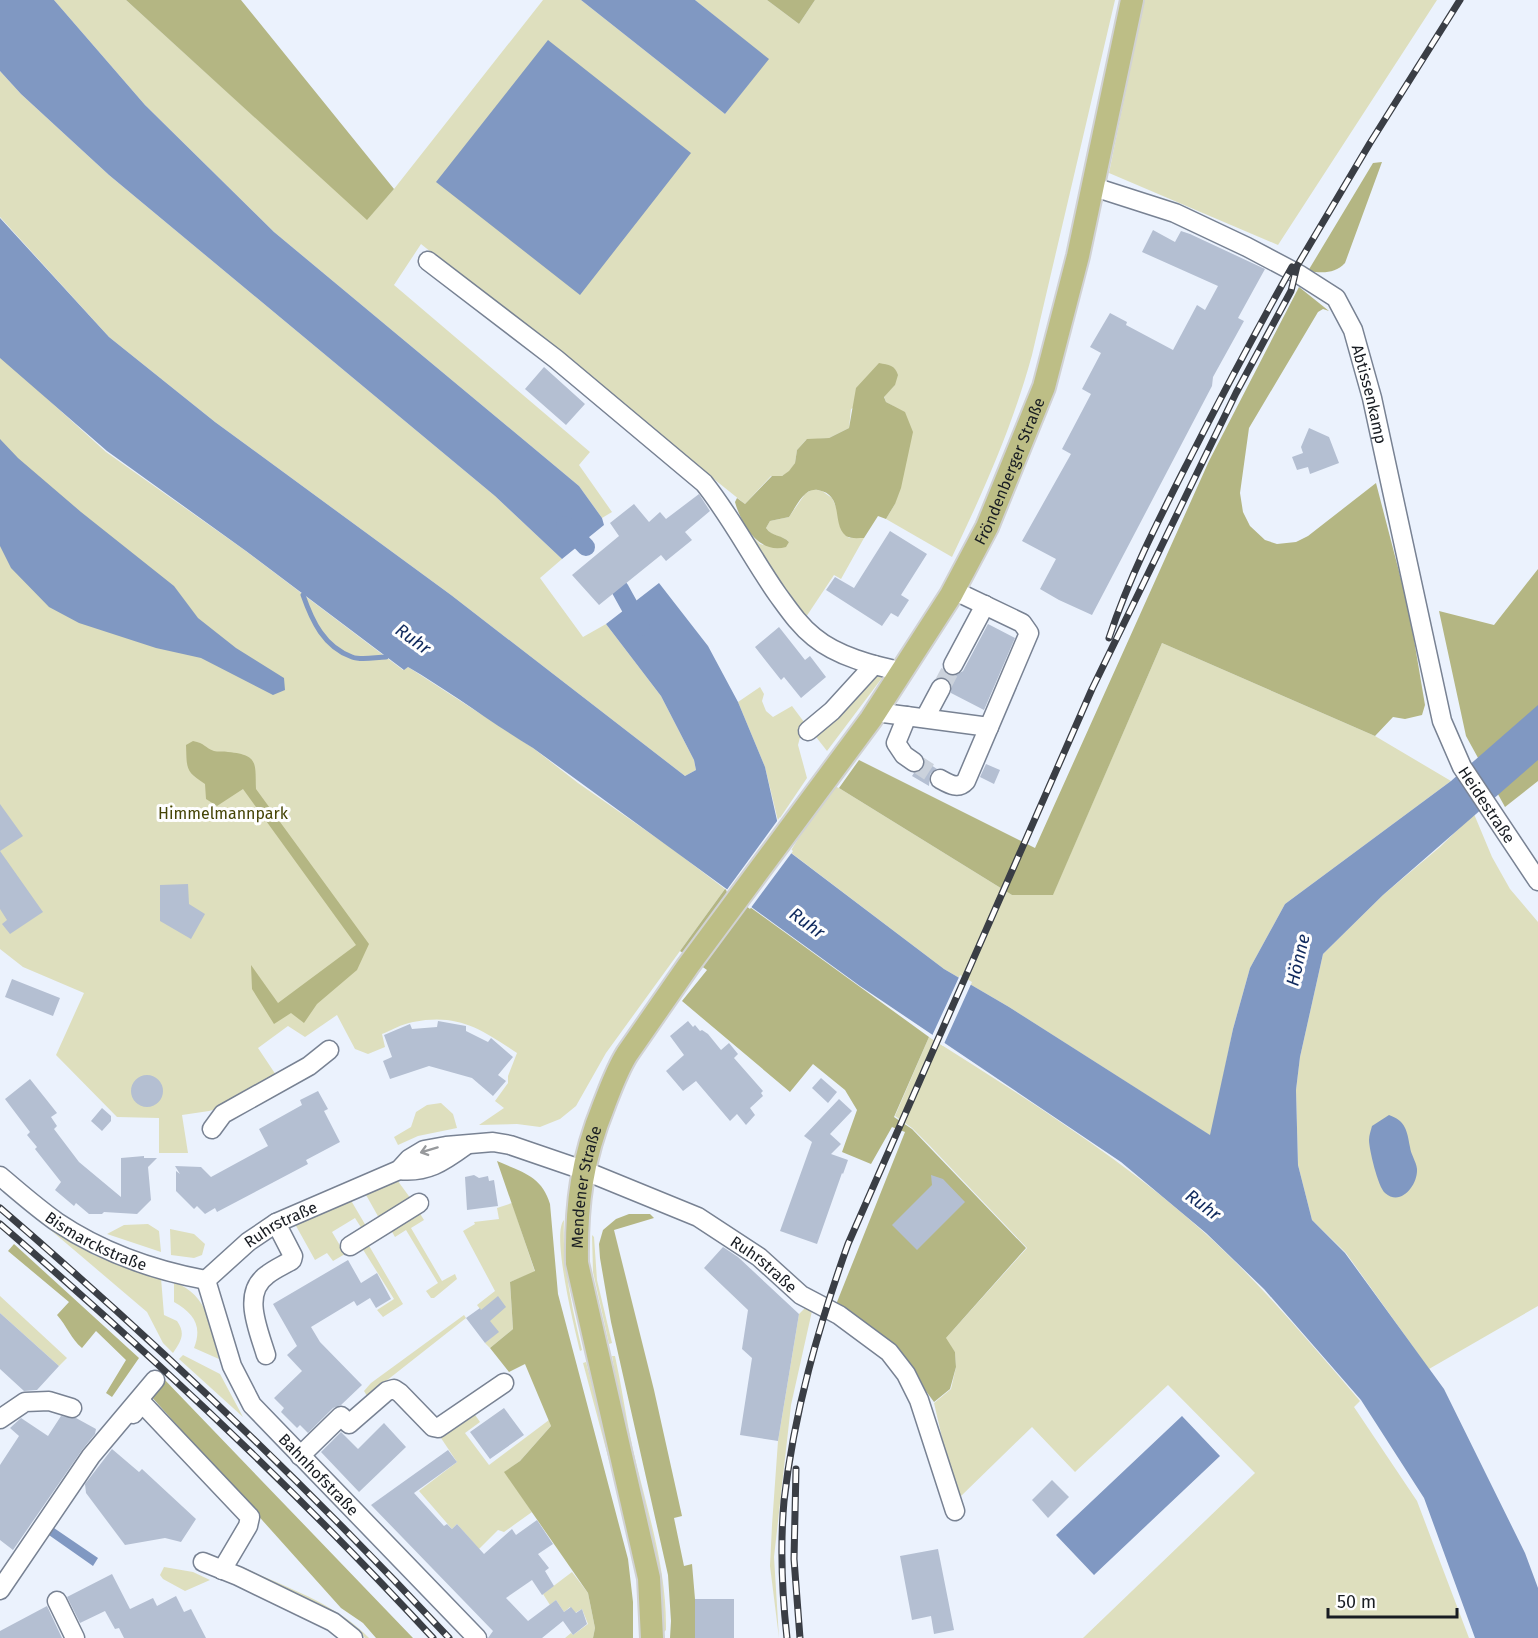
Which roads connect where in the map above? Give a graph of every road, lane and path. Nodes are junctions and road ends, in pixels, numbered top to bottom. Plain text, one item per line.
1 (1132, 0) edge
2 (1094, 187) junction
3 (428, 261) dead end
4 (953, 590) junction
5 (985, 605) junction
6 (874, 665) junction
7 (953, 665) tunnel mouth
8 (903, 672) junction
9 (942, 688) tunnel mouth
10 (876, 712) junction
11 (916, 717) junction
12 (989, 727) junction
13 (808, 731) dead end
14 (1459, 761) joint
15 (914, 762) tunnel mouth
16 (940, 779) tunnel mouth
17 (751, 881) joint
18 (1538, 881) edge
19 (329, 1050) dead end
20 (212, 1129) dead end
21 (583, 1170) junction
22 (0, 1176) edge
23 (419, 1203) dead end
24 (276, 1223) junction
25 (350, 1246) dead end
26 (206, 1280) junction
27 (266, 1355) dead end
28 (155, 1380) dead end
29 (504, 1383) dead end
30 (72, 1408) dead end
31 (0, 1419) edge
32 (125, 1425) dead end
33 (300, 1456) junction
34 (955, 1511) dead end
35 (202, 1562) dead end
36 (222, 1570) junction
37 (0, 1590) edge
38 (57, 1601) dead end
39 (75, 1638) edge
40 (353, 1638) edge
41 (477, 1638) edge
42 (652, 1638) edge

1 - 2 main road, Fröndenberger Straße
2 - 4 main road, Fröndenberger Straße
2 - 14 street, Abtissenkamp
3 - 6 street
4 - 5 street
4 - 8 main road, Fröndenberger Straße
5 - 7 street
5 - 12 street
6 - 8 street
6 - 13 street
8 - 10 main road, Fröndenberger Straße
9 - 11 street
10 - 11 street
10 - 17 main road, Fröndenberger Straße
11 - 12 street
11 - 15 street
12 - 16 street
14 - 18 street, Heidestraße
17 - 21 main road, Mendener Straße
19 - 20 street
21 - 24 street, Ruhrstraße
21 - 34 street, Ruhrstraße
21 - 42 main road, Mendener Straße
22 - 26 street, Bismarckstraße
23 - 25 street
24 - 26 street, Ruhrstraße
24 - 27 street
26 - 33 street, Bahnhofstraße
28 - 37 street
29 - 33 street
30 - 31 street
32 - 36 street
33 - 41 street, Bahnhofstraße
35 - 36 street
36 - 40 street
38 - 39 street

